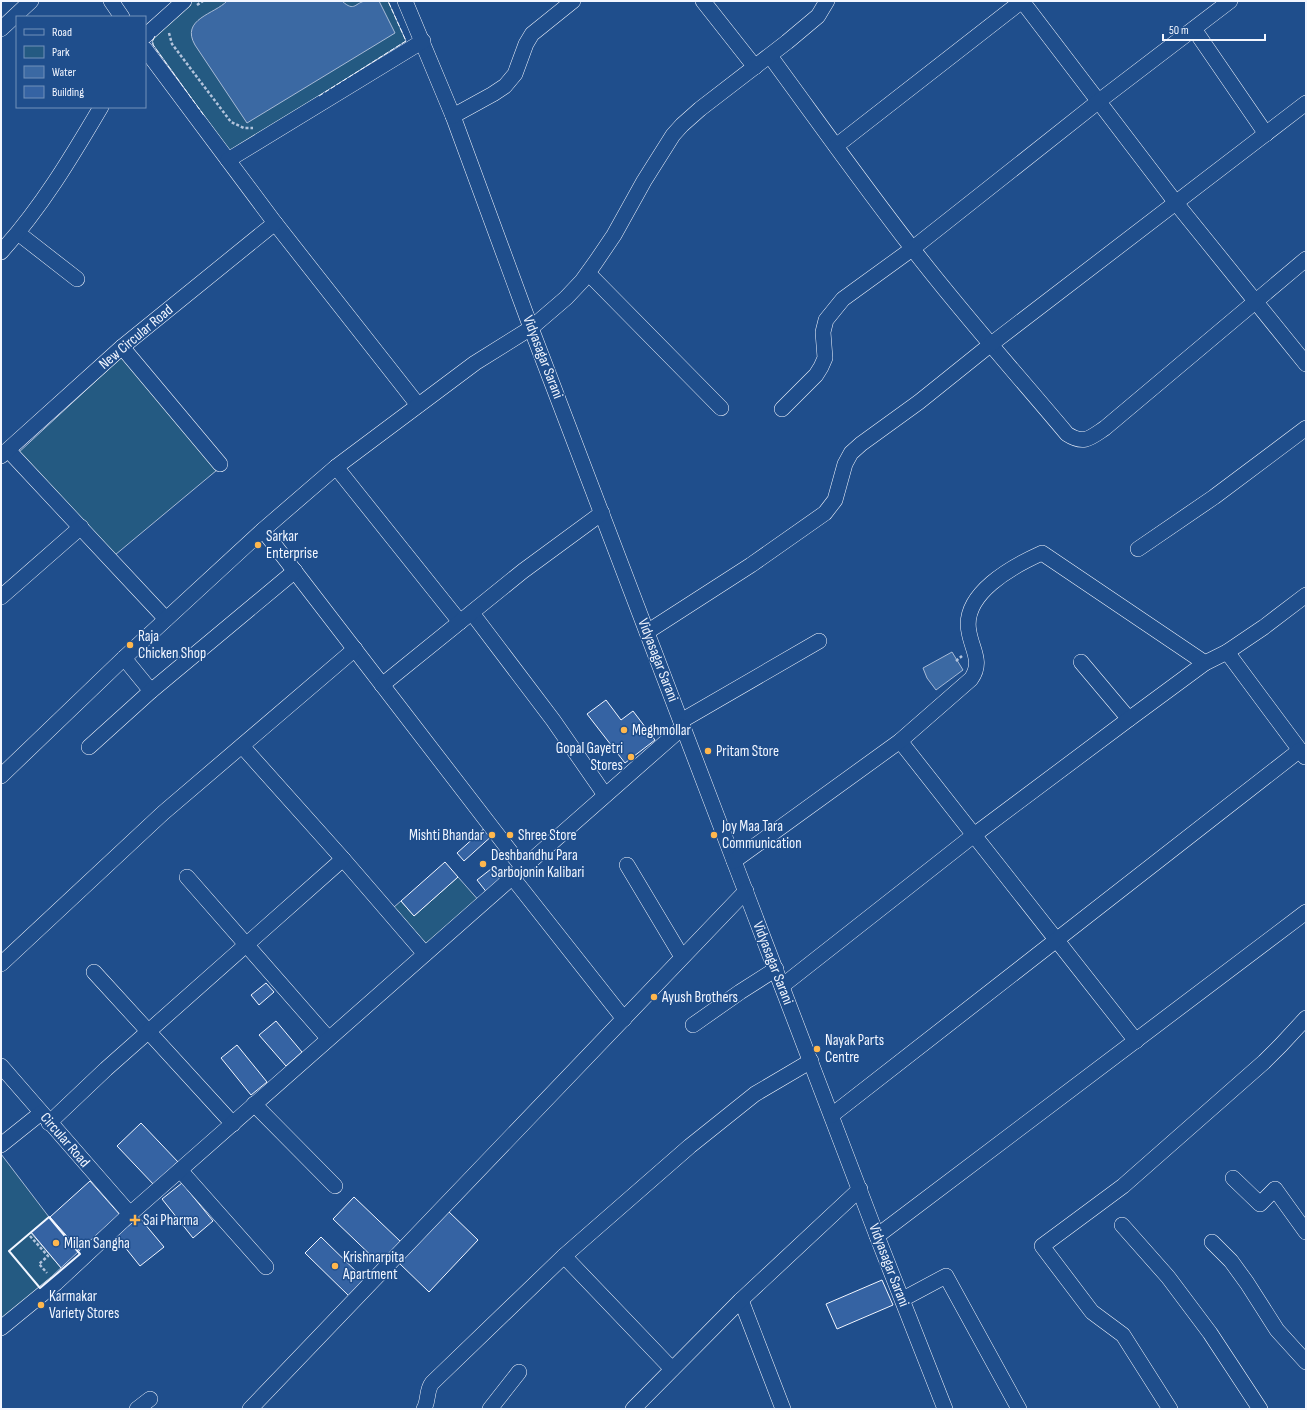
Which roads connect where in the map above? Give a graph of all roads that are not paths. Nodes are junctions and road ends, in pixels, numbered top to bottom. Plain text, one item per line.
1 (31, 1) edge
2 (111, 1) edge
3 (573, 1) edge
4 (703, 1) edge
5 (827, 1) edge
6 (1022, 1) edge
7 (1230, 1) edge
8 (190, 3) edge
9 (408, 8) edge
10 (121, 16) edge
11 (1, 28) edge
12 (1194, 29) junction
13 (146, 35) edge
14 (423, 41) junction
15 (146, 49) edge
16 (770, 56) junction
17 (755, 67) junction
18 (1100, 101) junction
19 (1306, 103) edge
20 (100, 108) edge
21 (453, 116) junction
22 (1266, 134) junction
23 (836, 146) junction
24 (228, 160) junction
25 (1176, 203) junction
26 (275, 223) junction
27 (18, 233) junction
28 (912, 249) junction
29 (1, 252) edge
30 (1306, 259) edge
31 (588, 273) junction
32 (77, 279) dead end
33 (1255, 301) junction
34 (532, 328) junction
35 (990, 345) junction
36 (122, 347) junction
37 (1306, 364) edge
38 (418, 405) junction
39 (721, 408) dead end
40 (782, 409) dead end
41 (1306, 428) edge
42 (4, 453) edge
43 (220, 464) dead end
44 (336, 467) junction
45 (602, 514) junction
46 (81, 528) junction
47 (263, 530) junction
48 (1138, 549) dead end
49 (295, 571) junction
50 (1306, 595) edge
51 (1, 597) edge
52 (166, 618) junction
53 (466, 618) junction
54 (647, 632) junction
55 (819, 641) dead end
56 (355, 649) junction
57 (1227, 652) junction
58 (124, 658) junction
59 (1081, 662) dead end
60 (1205, 663) junction
61 (382, 684) junction
62 (151, 691) junction
63 (1129, 719) junction
64 (682, 724) junction
65 (900, 741) junction
66 (242, 746) junction
67 (89, 747) dead end
68 (1303, 754) edge
69 (1, 776) edge
70 (605, 795) junction
71 (974, 836) junction
72 (343, 859) junction
73 (734, 861) junction
74 (627, 865) dead end
75 (517, 872) junction
76 (186, 878) dead end
77 (746, 891) junction
78 (1306, 912) edge
79 (1056, 940) junction
80 (246, 945) junction
81 (425, 954) junction
82 (682, 957) junction
83 (1, 964) edge
84 (776, 969) junction
85 (94, 972) dead end
86 (782, 986) junction
87 (1306, 1018) edge
88 (624, 1019) junction
89 (693, 1025) dead end
90 (149, 1031) junction
91 (328, 1038) junction
92 (1136, 1041) junction
93 (811, 1062) junction
94 (1, 1066) edge
95 (254, 1104) junction
96 (832, 1116) junction
97 (45, 1118) junction
98 (233, 1124) junction
99 (1, 1145) edge
100 (180, 1170) junction
101 (1233, 1178) dead end
102 (335, 1186) dead end
103 (860, 1189) junction
104 (130, 1214) junction
105 (1122, 1225) dead end
106 (1306, 1232) edge
107 (877, 1236) junction
108 (1212, 1242) dead end
109 (564, 1256) junction
110 (266, 1267) dead end
111 (903, 1299) junction
112 (741, 1300) junction
113 (1, 1328) edge
114 (1306, 1362) edge
115 (672, 1369) junction
116 (519, 1372) dead end
117 (150, 1400) dead end
118 (137, 1409) edge
119 (250, 1409) edge
120 (424, 1409) edge
121 (490, 1409) edge
122 (633, 1409) edge
123 (783, 1409) edge
124 (945, 1409) edge
125 (1019, 1409) edge
126 (1170, 1409) edge
127 (1260, 1409) edge

1 - 11 street
2 - 10 street
3 - 21 street
4 - 17 street
5 - 16 street
6 - 18 street
6 - 23 street
7 - 12 street
8 - 13 street
9 - 14 street, Vidyasagar Sarani
12 - 18 street
12 - 22 street
14 - 21 street, Vidyasagar Sarani
14 - 24 street
15 - 24 street
16 - 17 street
16 - 23 street
17 - 31 street
18 - 25 street
18 - 28 street
19 - 22 street
20 - 27 street
21 - 34 street, Vidyasagar Sarani
22 - 25 street
23 - 28 street
24 - 26 street
25 - 33 street
25 - 35 street
26 - 36 street, New Circular Road
26 - 38 street
27 - 29 street
27 - 32 street
28 - 35 street
28 - 40 street
30 - 33 street
31 - 34 street
31 - 39 street
33 - 35 street
33 - 37 street
34 - 38 street
34 - 45 street, Vidyasagar Sarani
35 - 54 street
36 - 42 street, New Circular Road
36 - 43 street
38 - 44 street
41 - 48 street
42 - 46 street
44 - 47 street
44 - 53 street
45 - 53 street
45 - 54 street, Vidyasagar Sarani
46 - 51 street
46 - 52 street
47 - 49 street
47 - 52 street
49 - 56 street
49 - 62 street
50 - 57 street
52 - 58 street
53 - 61 street
53 - 70 street
54 - 64 street, Vidyasagar Sarani
55 - 64 street
56 - 61 street
56 - 66 street
57 - 60 street
57 - 68 street
58 - 62 street
58 - 69 street
59 - 63 street
60 - 63 street
60 - 65 street
61 - 75 street
62 - 67 street
63 - 71 street
64 - 70 street
64 - 73 street, Vidyasagar Sarani
65 - 71 street
65 - 73 street
66 - 72 street
66 - 83 street
68 - 79 street
70 - 75 street
71 - 79 street
71 - 86 street
72 - 80 street
72 - 81 street
73 - 77 street, Vidyasagar Sarani
74 - 82 street
75 - 81 street
75 - 88 street
76 - 80 street
77 - 82 street
77 - 84 street, Vidyasagar Sarani
78 - 92 street
79 - 92 street
79 - 96 street
80 - 90 street
80 - 91 street
81 - 91 street
82 - 88 street
84 - 86 street, Vidyasagar Sarani
84 - 89 street
85 - 90 street
86 - 93 street, Vidyasagar Sarani
87 - 126 street
88 - 119 street
90 - 97 street
90 - 98 street
91 - 95 street
92 - 107 street
93 - 96 street, Vidyasagar Sarani
93 - 109 street
94 - 97 street, Circular Road
95 - 98 street
95 - 102 street
96 - 103 street, Vidyasagar Sarani
97 - 99 street
97 - 104 street, Circular Road
98 - 100 street
100 - 104 street
100 - 110 street
101 - 106 street
103 - 107 street, Vidyasagar Sarani
103 - 112 street
104 - 113 street
105 - 127 street
107 - 111 street, Vidyasagar Sarani
108 - 114 street
109 - 115 street
109 - 120 street
111 - 124 street, Vidyasagar Sarani
111 - 125 street
112 - 115 street
112 - 123 street
115 - 122 street
116 - 121 street
117 - 118 street

